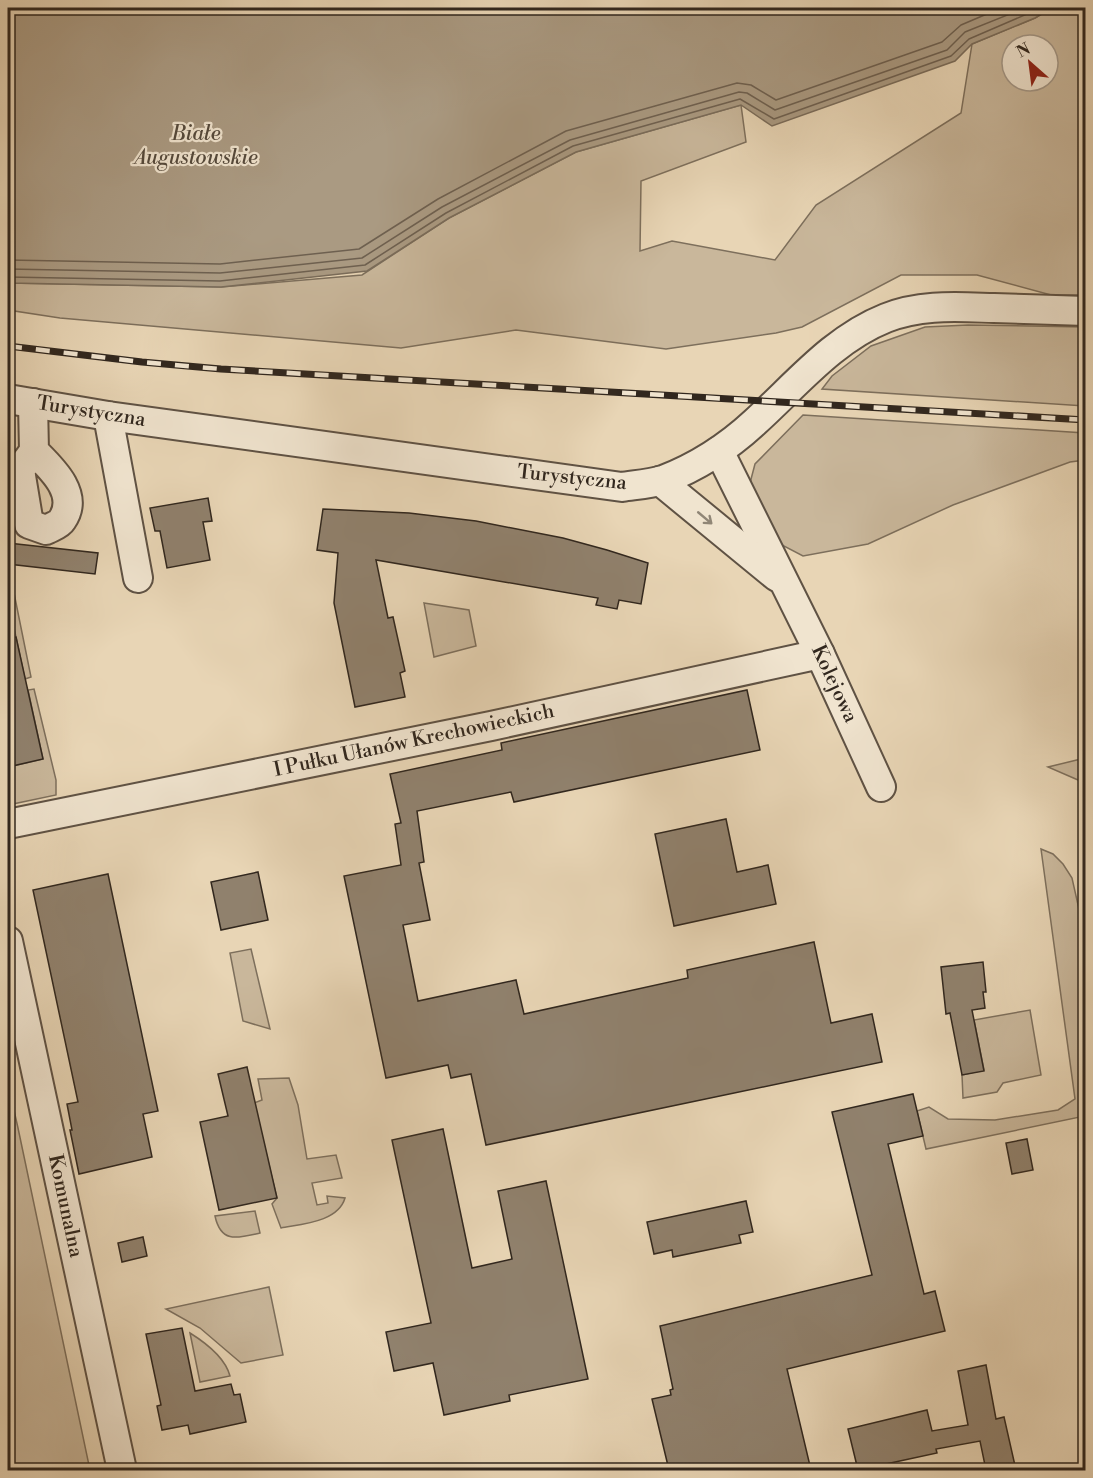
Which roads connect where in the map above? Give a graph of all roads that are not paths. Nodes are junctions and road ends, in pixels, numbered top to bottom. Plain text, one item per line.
1 (1086, 311) edge
2 (20, 401) edge
3 (108, 416) junction
4 (34, 451) dead end
5 (719, 451) junction
6 (660, 481) junction
7 (138, 578) dead end
8 (784, 583) junction
9 (820, 654) junction
10 (881, 787) dead end
11 (8, 824) edge
12 (8, 942) edge
13 (122, 1470) edge

1 - 5 street, Turystyczna
2 - 3 street, Turystyczna
2 - 4 street
3 - 6 street, Turystyczna
3 - 7 street
5 - 6 street, Turystyczna
5 - 8 street, Kolejowa
6 -> 8 street, Kolejowa
8 - 9 street, Kolejowa
9 - 10 street, Kolejowa
9 - 11 street, I Pułku Ułanów Krechowieckich
12 - 13 street, Komunalna

